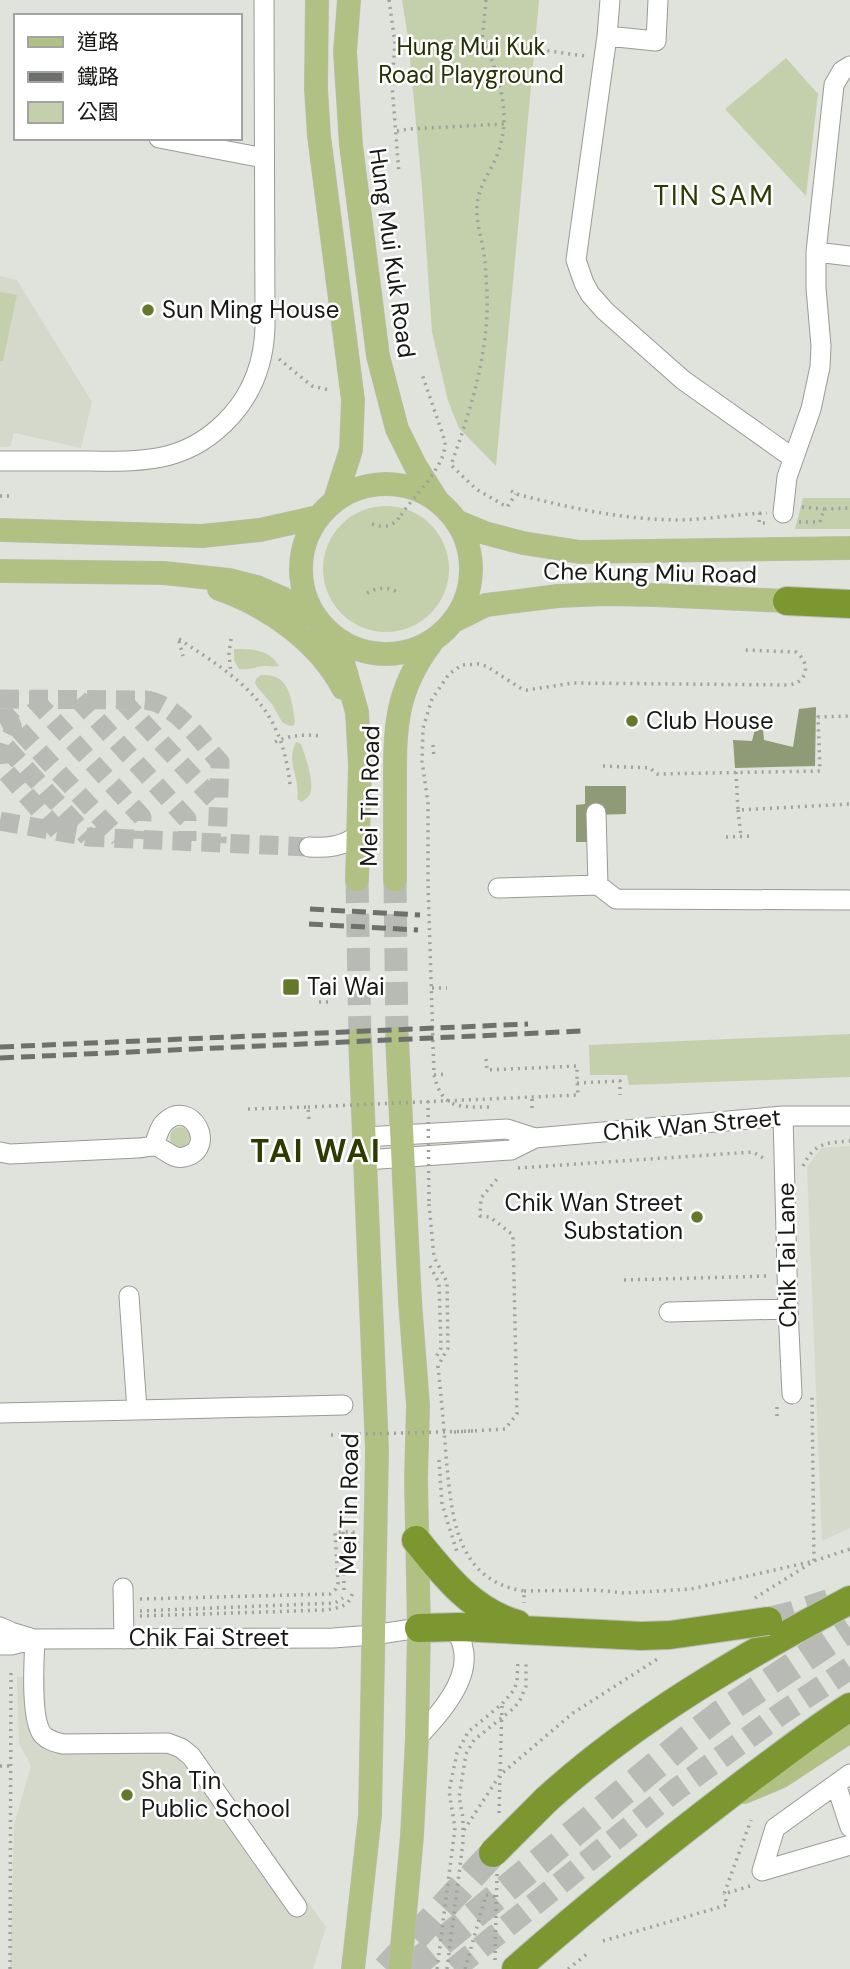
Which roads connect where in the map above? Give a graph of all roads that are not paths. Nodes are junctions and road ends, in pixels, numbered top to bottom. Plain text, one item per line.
1 (264, 0) edge
2 (317, 0) edge
3 (349, 0) edge
4 (610, 0) edge
5 (658, 0) edge
6 (607, 36) junction
7 (850, 66) edge
8 (170, 140) edge
9 (264, 158) junction
10 (816, 252) junction
11 (850, 256) edge
12 (793, 458) junction
13 (0, 461) edge
14 (335, 499) junction
15 (438, 501) junction
16 (783, 513) dead end
17 (318, 517) junction
18 (456, 521) junction
19 (0, 530) edge
20 (850, 548) edge
21 (0, 571) edge
22 (164, 573) junction
23 (788, 601) junction
24 (850, 604) edge
25 (850, 613) edge
26 (315, 617) junction
27 (454, 621) junction
28 (332, 635) junction
29 (434, 639) junction
30 (356, 712) junction
31 (597, 813) dead end
32 (358, 835) junction
33 (309, 846) tunnel mouth
34 (357, 880) tunnel mouth
35 (395, 880) tunnel mouth
36 (598, 885) junction
37 (498, 888) dead end
38 (850, 900) edge
39 (397, 1038) tunnel mouth
40 (360, 1039) tunnel mouth
41 (783, 1116) junction
42 (850, 1116) edge
43 (401, 1135) junction
44 (364, 1137) junction
45 (535, 1138) junction
46 (153, 1146) dead end
47 (3, 1155) edge
48 (403, 1158) junction
49 (365, 1160) junction
50 (129, 1296) dead end
51 (788, 1309) junction
52 (669, 1312) dead end
53 (792, 1394) dead end
54 (343, 1405) dead end
55 (136, 1410) junction
56 (0, 1413) edge
57 (416, 1540) junction
58 (850, 1600) edge
59 (124, 1601) road end
60 (768, 1621) tunnel mouth
61 (0, 1626) edge
62 (455, 1627) junction
63 (419, 1628) junction
64 (543, 1631) junction
65 (373, 1635) junction
66 (34, 1639) junction
67 (124, 1639) junction
68 (0, 1645) edge
69 (850, 1707) edge
70 (850, 1731) edge
71 (417, 1738) junction
72 (843, 1779) edge
73 (718, 1803) junction
74 (850, 1827) edge
75 (850, 1845) edge
76 (493, 1853) tunnel mouth
77 (297, 1907) dead end
78 (523, 1963) edge
79 (354, 1969) edge
80 (400, 1969) edge

1 - 9 street
2 - 14 main road
3 - 15 main road, Hung Mui Kuk Road
4 - 6 street
5 - 6 street
6 - 12 street
7 - 10 street
8 - 9 street
9 - 13 street
10 - 11 street
10 - 12 street
12 - 16 street
14 - 15 main road, Che Kung Miu Road
14 - 17 main road, Che Kung Miu Road
15 - 18 main road, Che Kung Miu Road
17 - 19 main road
17 - 26 main road, Che Kung Miu Road
18 - 20 main road, Che Kung Miu Road
18 - 27 main road, Che Kung Miu Road
21 - 22 main road, Che Kung Miu Road
22 - 26 main road, Che Kung Miu Road
22 - 30 main road
23 - 24 highway
23 - 25 main road, Che Kung Miu Road
23 - 27 main road, Che Kung Miu Road
26 - 28 main road, Che Kung Miu Road
27 - 29 main road, Che Kung Miu Road
28 - 29 main road, Che Kung Miu Road
28 - 30 main road, Mei Tin Road
29 - 35 main road, Mei Tin Road
30 - 32 main road, Mei Tin Road
31 - 36 street
32 - 33 street
32 - 34 main road, Mei Tin Road
36 - 37 street
36 - 38 street
39 - 43 main road
40 - 44 main road, Mei Tin Road
41 - 42 street, Chik Wan Street
41 - 45 street, Chik Wan Street
41 - 51 street, Chik Tai Lane
43 - 44 street, Chik Wan Street
43 - 45 street, Chik Wan Street
43 - 48 main road
44 - 49 main road, Mei Tin Road
45 - 48 street, Chik Wan Street
46 - 47 street
48 - 49 street, Chik Wan Street
48 - 57 main road
49 - 65 main road, Mei Tin Road
50 - 55 street
51 - 52 street
51 - 53 street, Chik Tai Lane
54 - 55 street
55 - 56 street
57 - 63 main road
57 - 64 highway
58 - 76 highway, bridge
59 - 67 street
60 - 64 highway, bridge
61 - 66 street
62 - 63 highway
62 - 64 highway
62 - 71 street
63 - 65 street, Chik Fai Street
63 - 71 main road
65 - 67 street, Chik Fai Street
65 - 79 main road, Mei Tin Road
66 - 67 street, Chik Fai Street
66 - 68 street, Chik Fai Street
66 - 77 street
69 - 73 highway
70 - 73 main road
71 - 80 main road
72 - 74 street
72 - 75 street
73 - 78 highway

